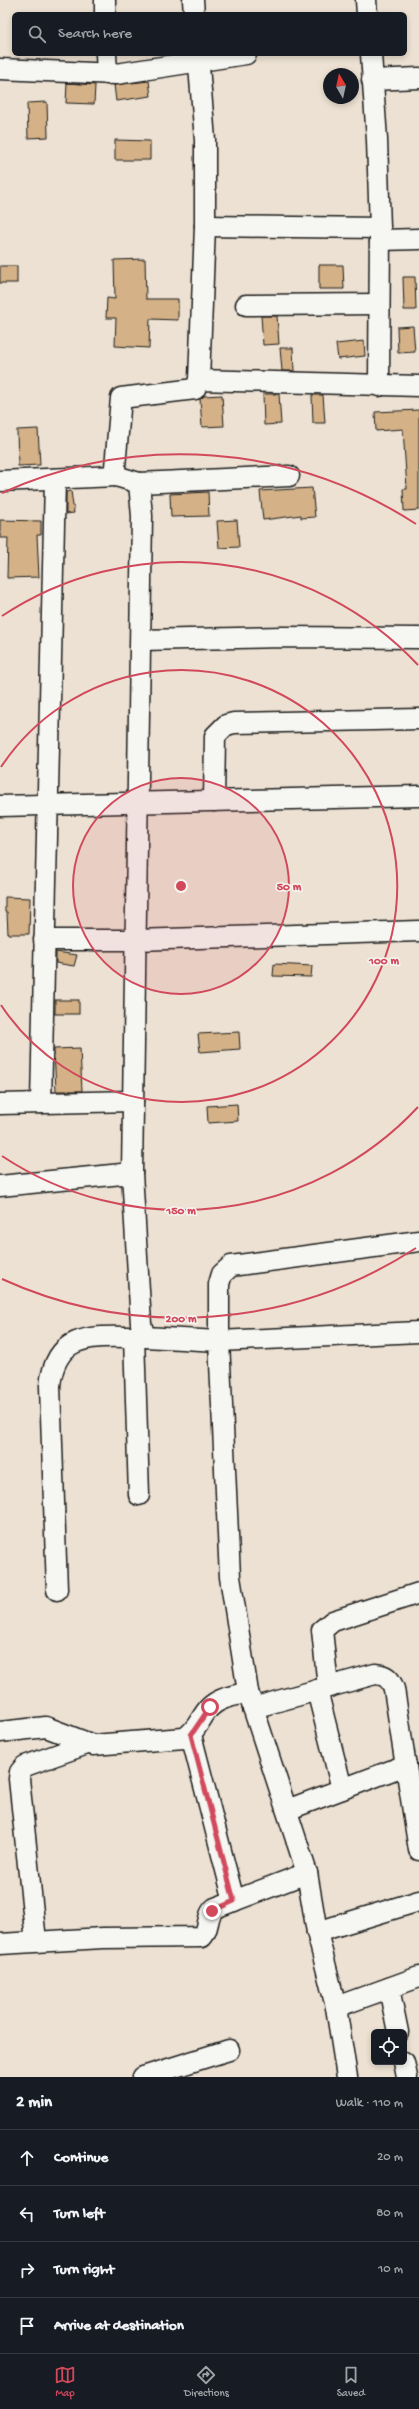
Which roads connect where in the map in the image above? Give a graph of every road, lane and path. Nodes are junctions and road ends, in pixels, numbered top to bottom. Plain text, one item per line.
1 (105, 0) edge
2 (193, 0) edge
3 (366, 0) edge
4 (105, 12) edge
5 (194, 12) edge
6 (367, 12) edge
7 (106, 56) edge
8 (214, 56) edge
9 (371, 56) edge
10 (198, 57) edge
11 (0, 69) edge
12 (107, 74) junction
13 (419, 78) edge
14 (372, 80) junction
15 (205, 226) junction
16 (380, 234) junction
17 (419, 238) edge
18 (380, 304) junction
19 (246, 305) dead end
20 (199, 380) junction
21 (379, 386) junction
22 (419, 386) edge
23 (116, 476) junction
24 (289, 476) dead end
25 (55, 479) junction
26 (0, 481) edge
27 (139, 483) junction
28 (419, 638) edge
29 (141, 640) junction
30 (419, 719) edge
31 (419, 796) edge
32 (214, 801) junction
33 (138, 804) junction
34 (46, 805) junction
35 (0, 806) edge
36 (419, 931) edge
37 (44, 940) junction
38 (136, 940) junction
39 (133, 1101) junction
40 (41, 1103) junction
41 (0, 1104) edge
42 (132, 1173) junction
43 (0, 1186) edge
44 (419, 1241) edge
45 (419, 1332) edge
46 (139, 1337) junction
47 (219, 1341) junction
48 (139, 1495) dead end
49 (57, 1590) dead end
50 (419, 1594) edge
51 (322, 1688) junction
52 (251, 1700) junction
53 (0, 1732) edge
54 (191, 1735) junction
55 (87, 1744) junction
56 (406, 1765) junction
57 (342, 1789) junction
58 (287, 1810) junction
59 (419, 1850) edge
60 (307, 1872) junction
61 (234, 1901) junction
62 (419, 1901) edge
63 (317, 1932) junction
64 (36, 1941) junction
65 (0, 1944) edge
66 (419, 1977) edge
67 (389, 1988) junction
68 (336, 2007) junction
69 (397, 2029) edge
70 (229, 2050) dead end
71 (404, 2065) edge
72 (143, 2077) edge
73 (347, 2077) edge
74 (406, 2077) edge

1 - 4 street
2 - 5 street
3 - 6 street
7 - 12 street
8 - 10 street
9 - 14 street
10 - 12 street
10 - 15 street
11 - 12 street
13 - 14 street
14 - 16 street
15 - 16 street
15 - 20 street
16 - 17 street
16 - 18 street
18 - 19 street
18 - 21 street
20 - 21 street
20 - 23 street
21 - 22 street
23 - 25 street
23 - 27 street
24 - 27 street
25 - 26 street
25 - 34 street
27 - 29 street
28 - 29 street
29 - 33 street
30 - 32 street
31 - 32 street
32 - 33 street
33 - 34 street
33 - 38 street
34 - 35 street
34 - 37 street
36 - 38 street
37 - 38 street
37 - 40 street
38 - 39 street
39 - 40 street
39 - 42 street
40 - 41 street
42 - 43 street
42 - 46 street
44 - 47 street
45 - 47 street
46 - 47 street
46 - 48 street
46 - 49 street
47 - 52 street
50 - 51 street
51 - 52 street
51 - 56 street
51 - 57 street
52 - 54 street
52 - 58 street
53 - 55 street
54 - 55 street
54 - 61 street
55 - 64 street
56 - 57 street
56 - 59 street
57 - 58 street
58 - 60 street
60 - 61 street
60 - 63 street
61 - 64 street
62 - 63 street
63 - 68 street
64 - 65 street
66 - 67 street
67 - 68 street
67 - 69 street
68 - 73 street
70 - 72 street
71 - 74 street

